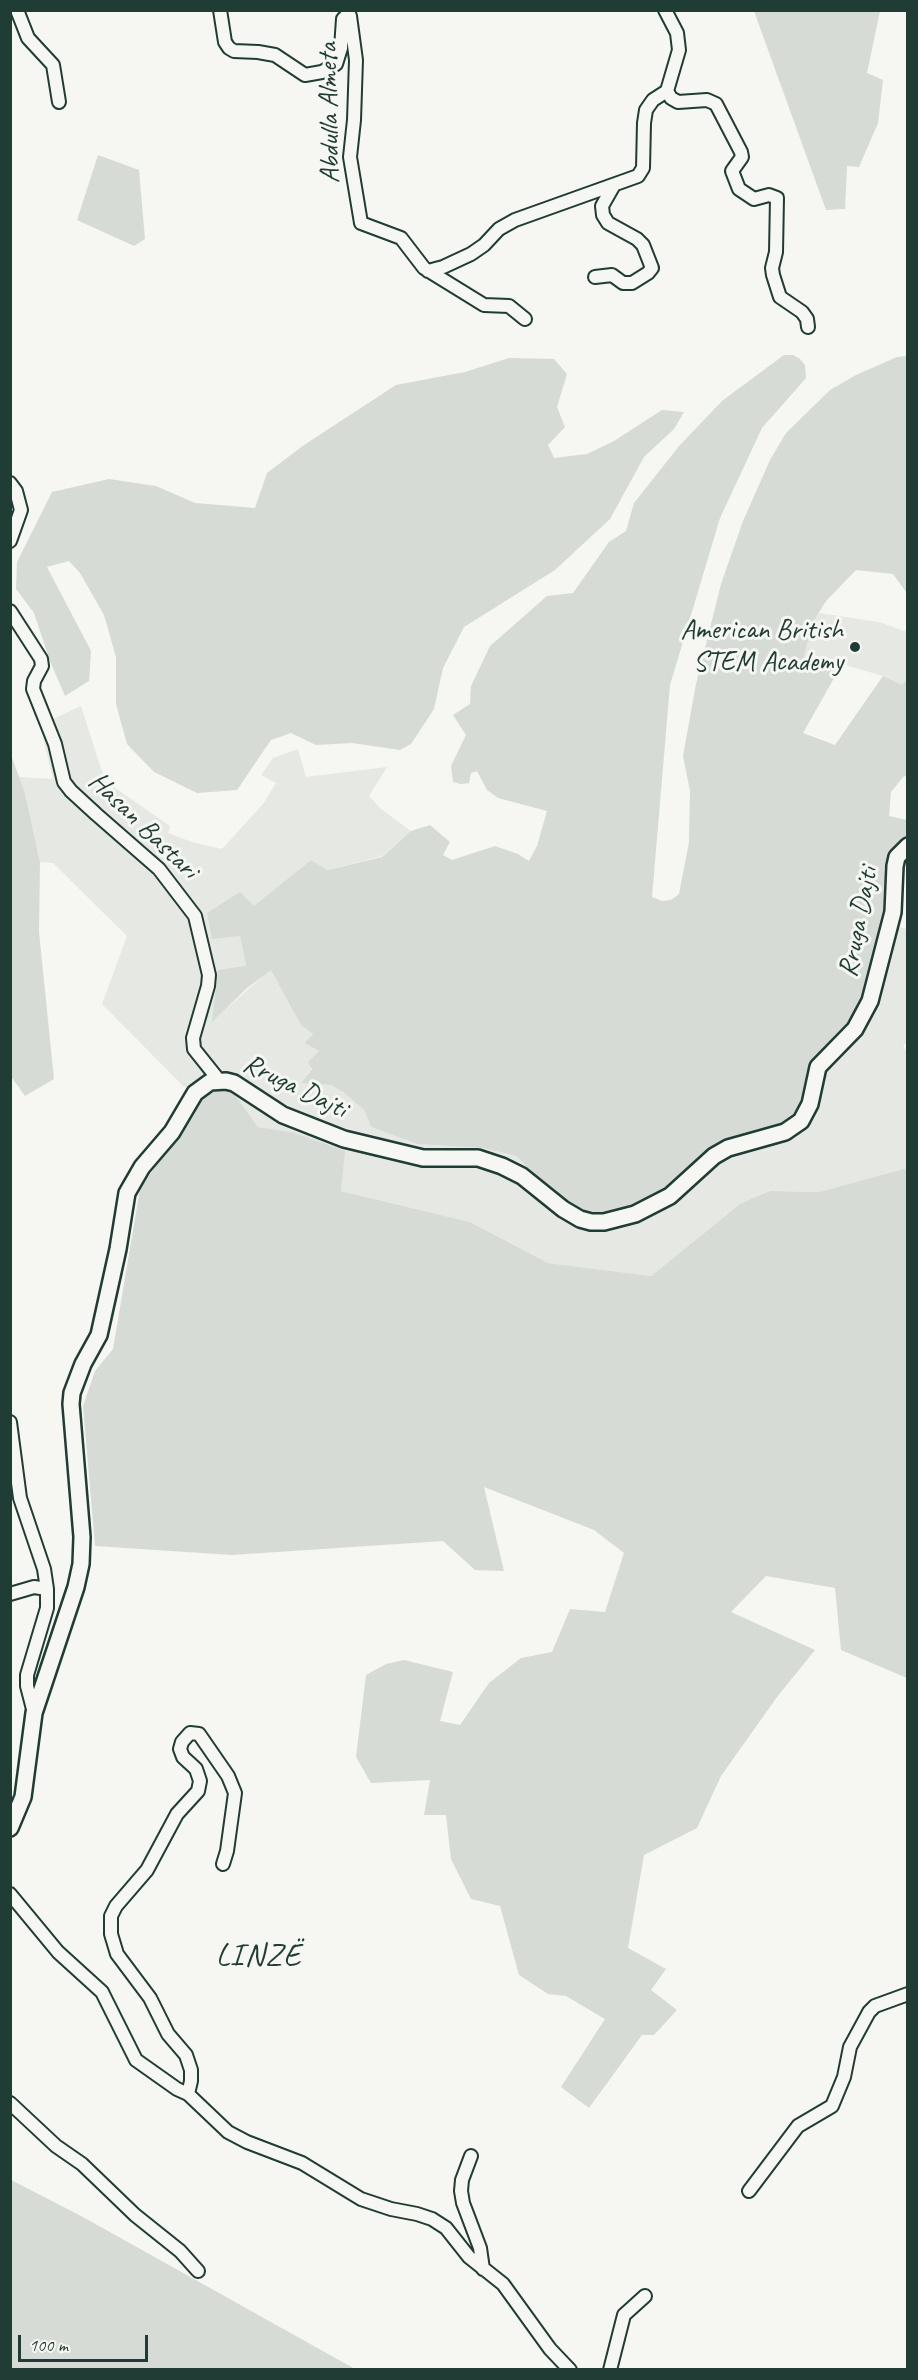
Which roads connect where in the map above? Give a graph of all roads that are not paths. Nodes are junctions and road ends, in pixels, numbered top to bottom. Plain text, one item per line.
1 (17, 10) edge
2 (220, 10) edge
3 (665, 10) edge
4 (667, 91) junction
5 (59, 102) dead end
6 (614, 185) junction
7 (428, 271) junction
8 (596, 277) dead end
9 (525, 319) dead end
10 (808, 327) dead end
11 (10, 483) edge
12 (10, 541) edge
13 (10, 611) edge
14 (908, 846) edge
15 (218, 1079) junction
16 (10, 1422) edge
17 (46, 1589) junction
18 (10, 1594) edge
19 (34, 1713) junction
20 (10, 1828) edge
21 (223, 1864) dead end
22 (10, 1894) edge
23 (908, 1994) edge
24 (188, 2094) junction
25 (10, 2103) edge
26 (471, 2156) dead end
27 (749, 2191) dead end
28 (483, 2269) junction
29 (198, 2271) dead end
30 (645, 2296) dead end
31 (570, 2370) edge
32 (610, 2370) edge

1 - 5 street
2 - 7 street, Abdulla Almeta
3 - 4 street
4 - 6 street
4 - 10 street
6 - 7 street
6 - 8 street
7 - 9 street, Abdulla Almeta
11 - 12 street
13 - 15 street, Hasan Bastari
14 - 15 main road, Rruga Dajti
15 - 19 main road, Rruga Dajti
16 - 17 street
17 - 18 street
17 - 19 street
19 - 20 main road, Rruga Dajti
21 - 24 street
22 - 24 street
23 - 27 street
24 - 28 street
25 - 29 street
26 - 28 street
28 - 31 street
30 - 32 street

